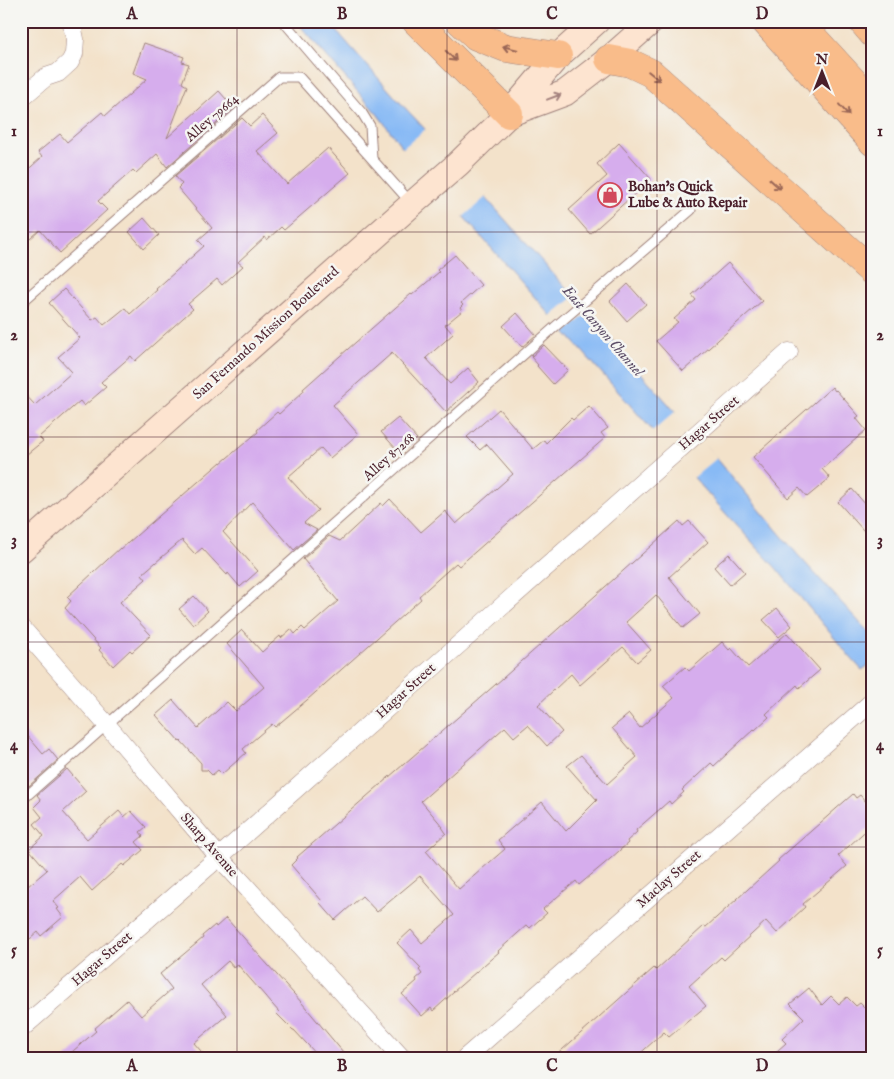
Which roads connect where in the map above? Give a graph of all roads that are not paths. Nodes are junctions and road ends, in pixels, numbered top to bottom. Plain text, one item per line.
1 (70, 21) edge
2 (283, 21) edge
3 (416, 21) edge
4 (460, 21) edge
5 (597, 21) edge
6 (652, 21) edge
7 (765, 21) edge
8 (798, 21) edge
9 (862, 21) edge
10 (873, 34) edge
11 (558, 56) junction
12 (609, 59) junction
13 (21, 98) edge
14 (873, 104) edge
15 (508, 114) junction
16 (873, 142) edge
17 (372, 158) junction
18 (412, 204) junction
19 (691, 210) dead end
20 (873, 272) edge
21 (21, 303) edge
22 (789, 352) dead end
23 (21, 550) edge
24 (21, 627) edge
25 (873, 701) edge
26 (107, 725) junction
27 (21, 801) edge
28 (219, 857) junction
29 (21, 1029) edge
30 (402, 1058) edge
31 (465, 1058) edge

1 - 13 street
2 - 17 lane
3 -> 15 highway
11 -> 4 highway
5 - 11 main road, San Fernando Mission Boulevard
6 - 12 main road, San Fernando Mission Boulevard
7 -> 16 highway
8 - 14 highway
9 - 10 highway
11 - 15 main road, San Fernando Mission Boulevard
15 -> 12 main road, San Fernando Mission Boulevard
12 -> 20 highway
15 - 18 main road, San Fernando Mission Boulevard
17 - 18 lane, Alley 79664
17 - 21 lane, Alley 79664
18 - 23 main road, San Fernando Mission Boulevard
19 - 26 lane, Alley 87268
22 - 28 street, Hagar Street
24 - 26 street, Sharp Avenue
25 - 31 street, Maclay Street
26 - 27 lane, Alley 87268
26 - 28 street, Sharp Avenue
28 - 29 street, Hagar Street
28 - 30 street, Sharp Avenue

